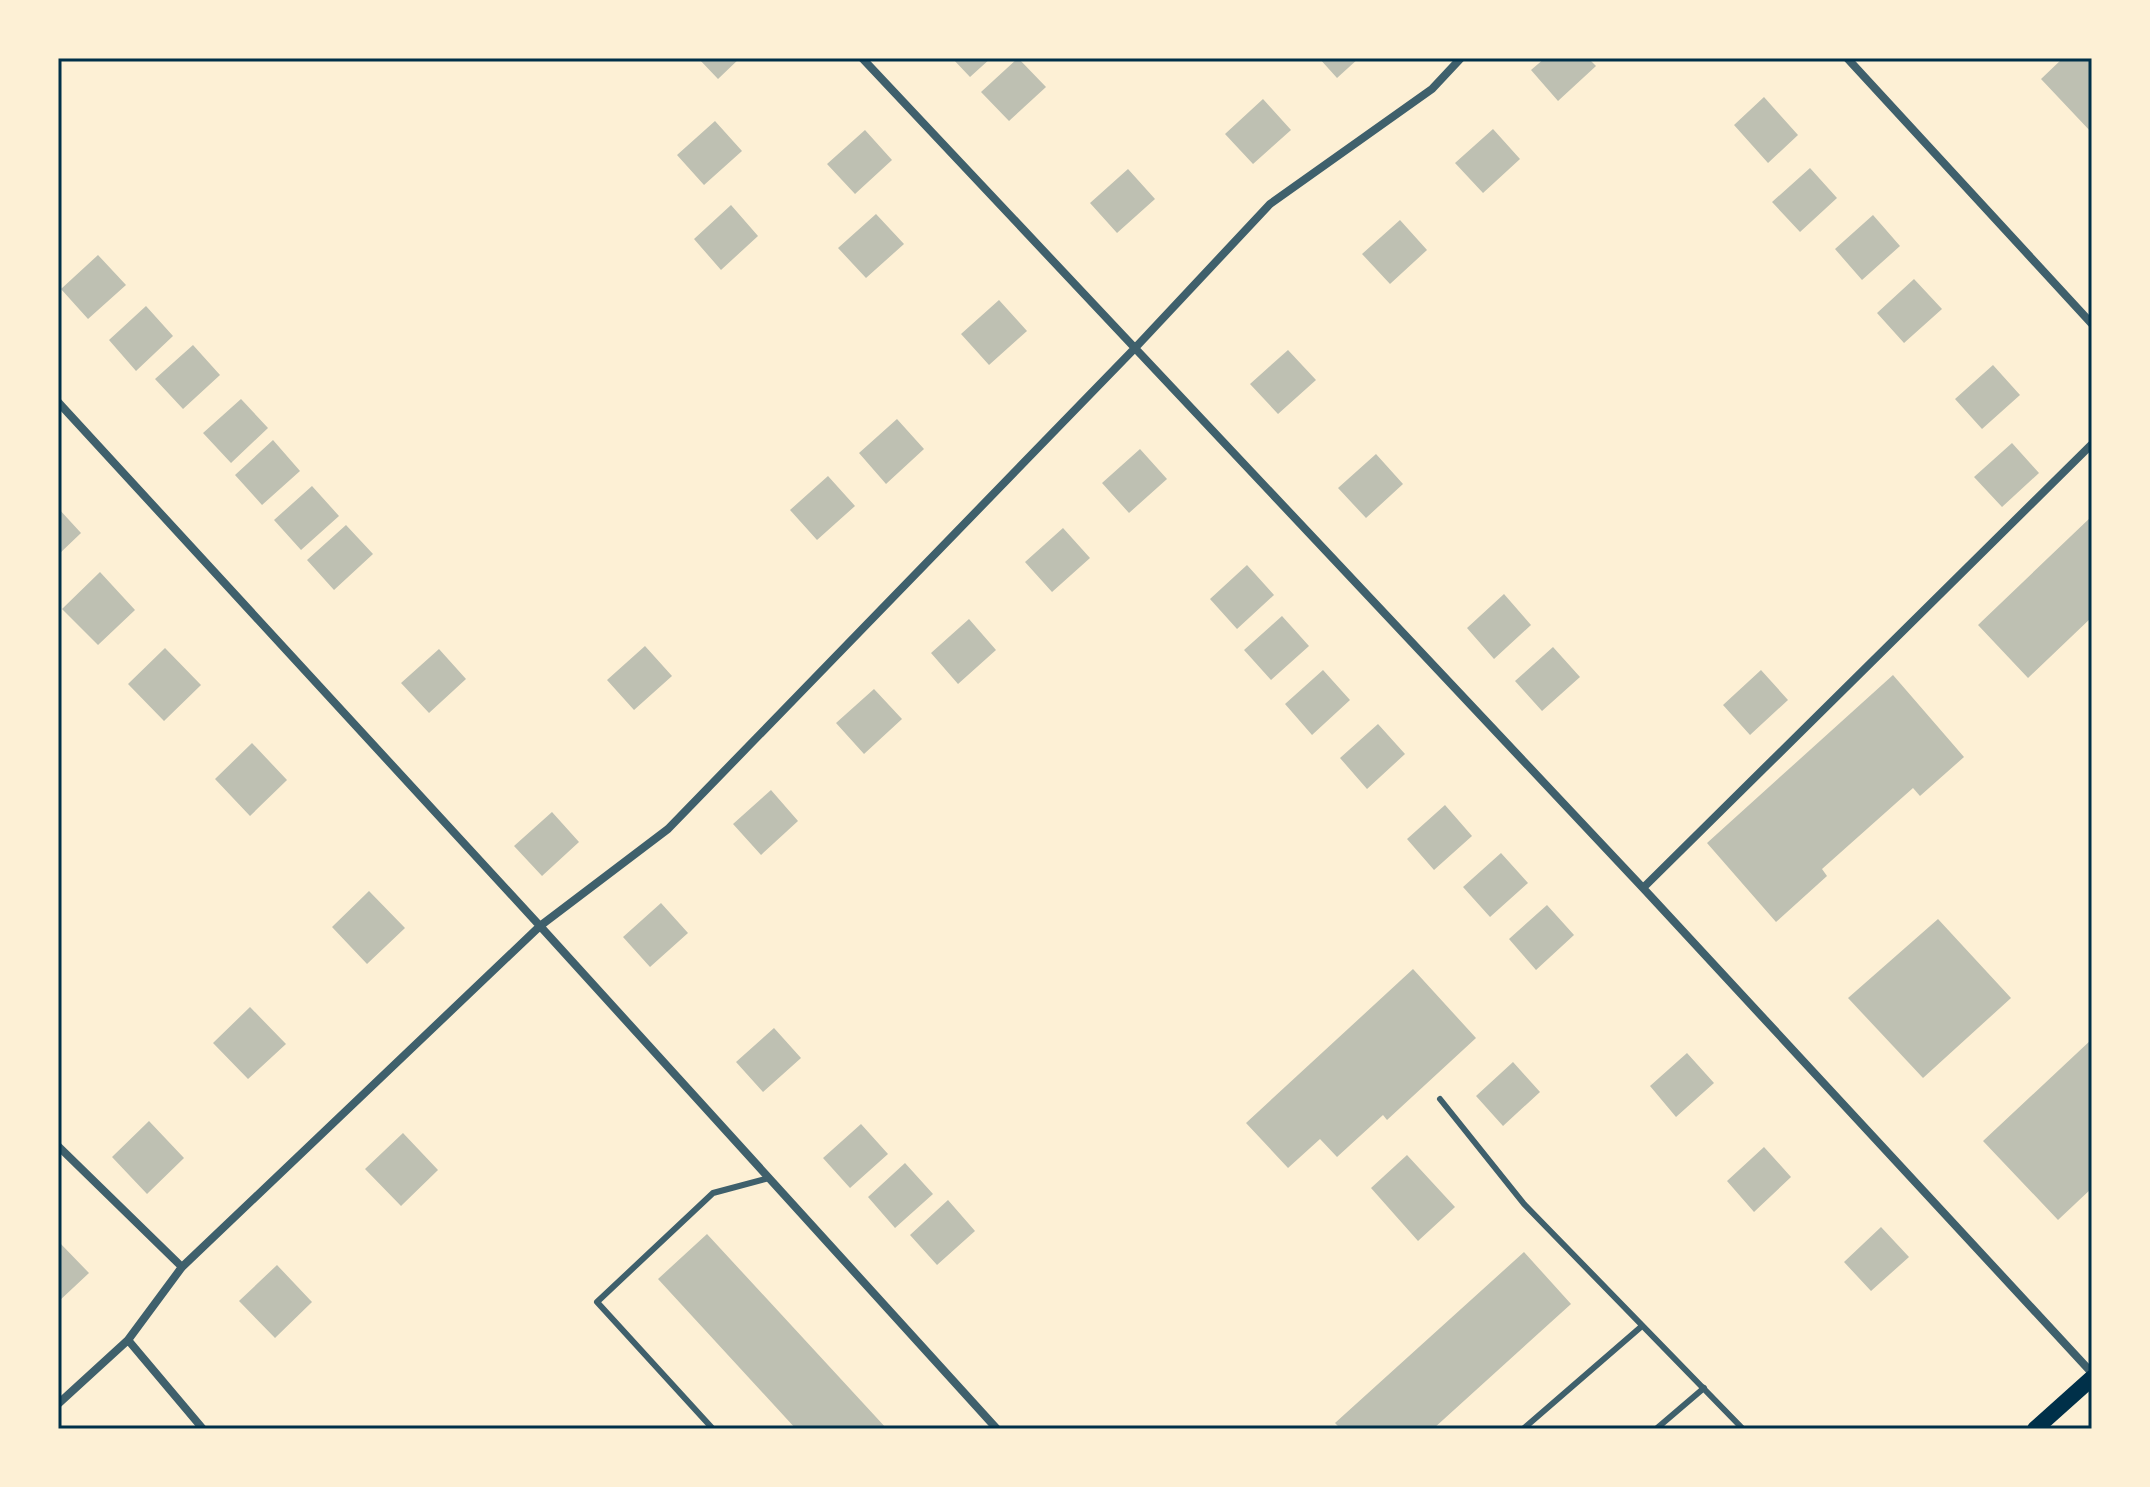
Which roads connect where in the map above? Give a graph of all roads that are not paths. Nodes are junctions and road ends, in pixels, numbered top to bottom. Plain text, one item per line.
1 (862, 58) edge
2 (1461, 58) edge
3 (1847, 58) edge
4 (2092, 324) edge
5 (1136, 347) junction
6 (58, 402) edge
7 (2092, 444) edge
8 (1643, 888) junction
9 (540, 926) junction
10 (1440, 1099) dead end
11 (58, 1146) edge
12 (769, 1178) junction
13 (182, 1267) junction
14 (1642, 1326) junction
15 (128, 1340) junction
16 (2092, 1375) edge
17 (1704, 1388) junction
18 (58, 1404) edge
19 (203, 1429) edge
20 (713, 1429) edge
21 (997, 1429) edge
22 (1523, 1429) edge
23 (1656, 1429) edge
24 (1743, 1429) edge
25 (2035, 1429) edge

1 - 5 street
2 - 5 street
3 - 4 street
5 - 8 street
5 - 9 street
6 - 9 street
7 - 8 street
8 - 16 street
9 - 12 street
9 - 13 street
10 - 14 lane
11 - 13 street
12 - 20 lane
12 - 21 street
13 - 15 street
14 - 17 lane
14 - 22 lane
15 - 18 street
15 - 19 street
16 - 25 main road
17 - 23 lane
17 - 24 lane

